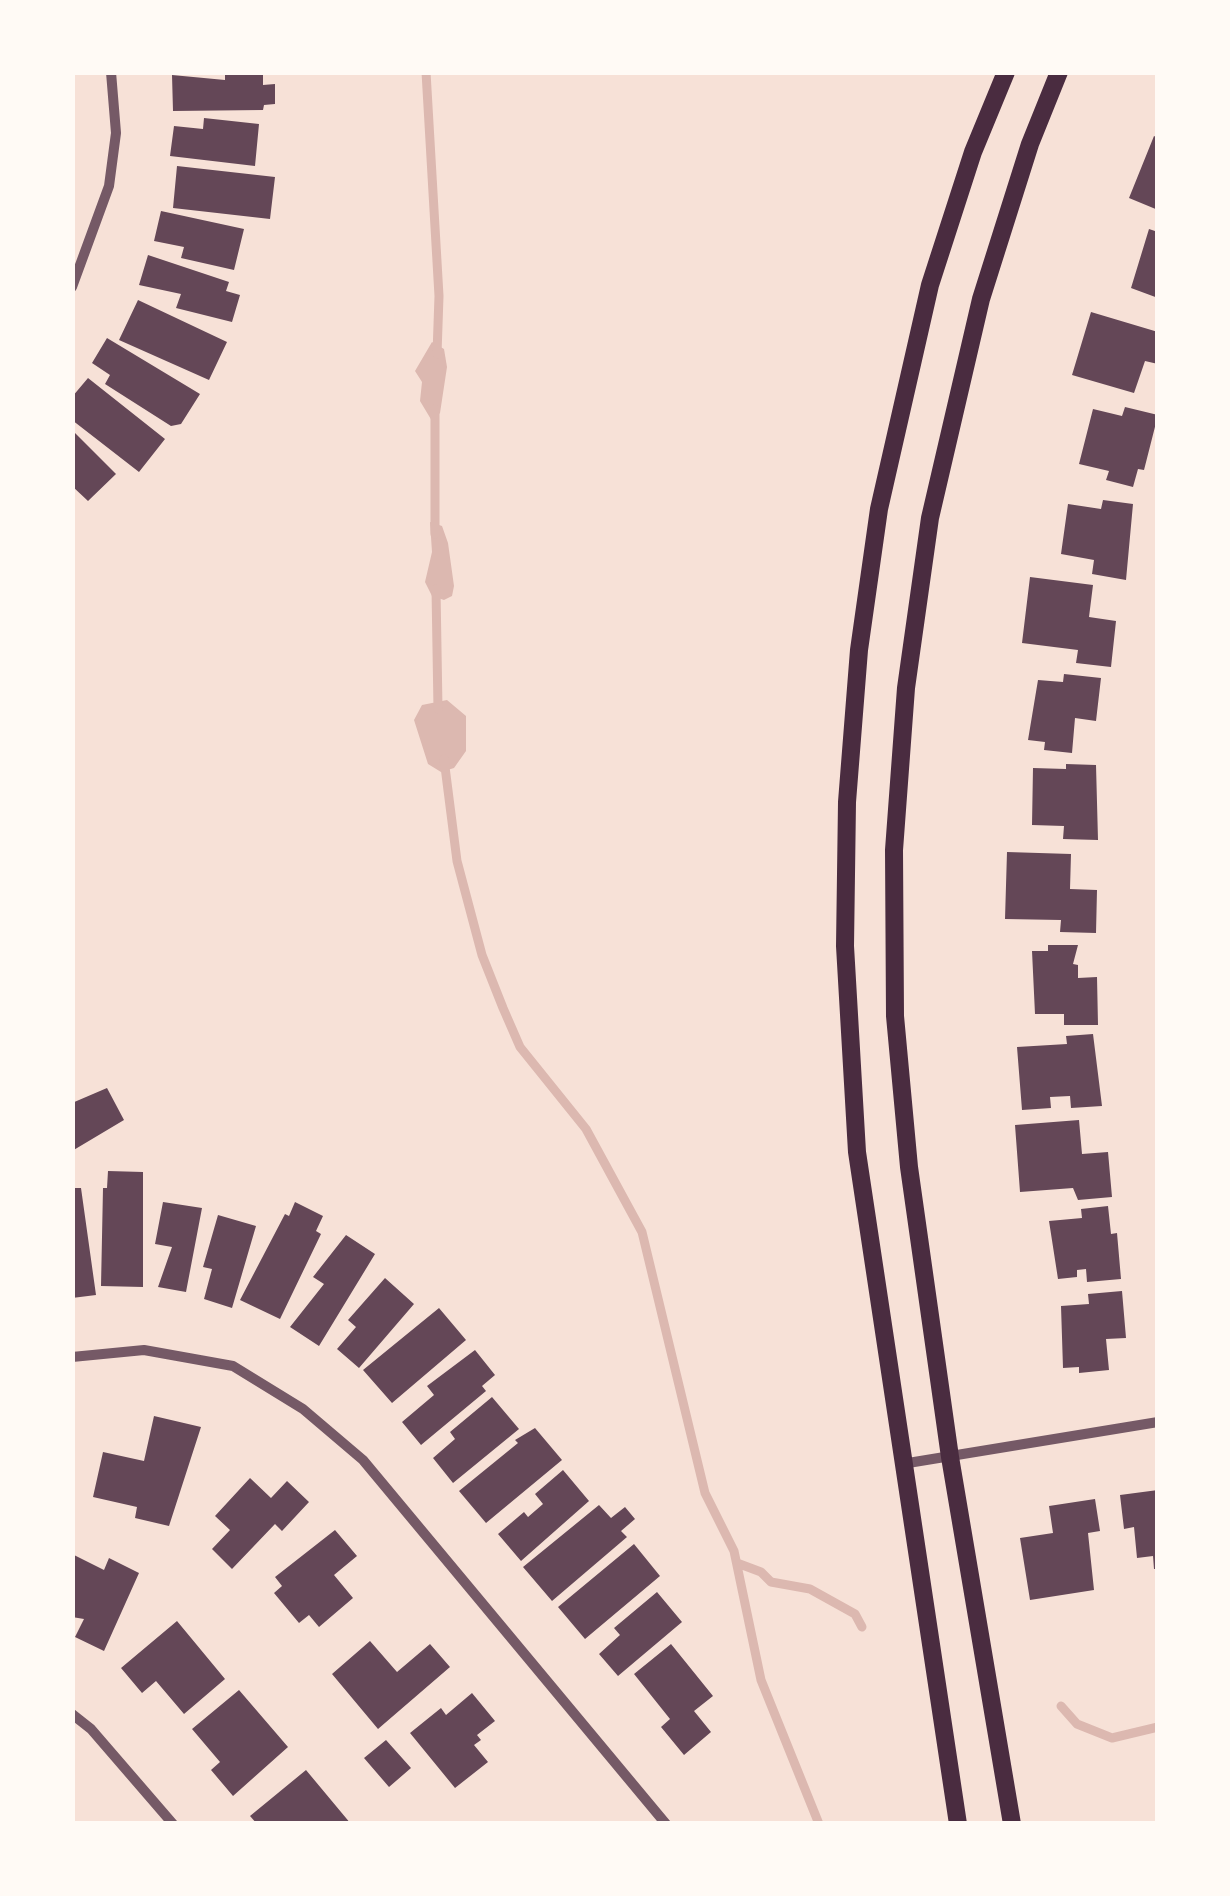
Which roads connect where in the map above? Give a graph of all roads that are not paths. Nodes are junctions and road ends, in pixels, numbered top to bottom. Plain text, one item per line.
1 (111, 72) edge
2 (1006, 72) edge
3 (1059, 72) edge
4 (72, 286) edge
5 (72, 1357) edge
6 (1158, 1422) edge
7 (950, 1458) junction
8 (902, 1464) junction
9 (72, 1714) edge
10 (173, 1824) edge
11 (666, 1824) edge
12 (958, 1824) edge
13 (1012, 1824) edge

1 - 4 street
2 - 8 main road
3 - 7 main road
5 - 11 street
6 - 7 street
7 - 8 street
7 - 13 main road
8 - 12 main road
9 - 10 street

